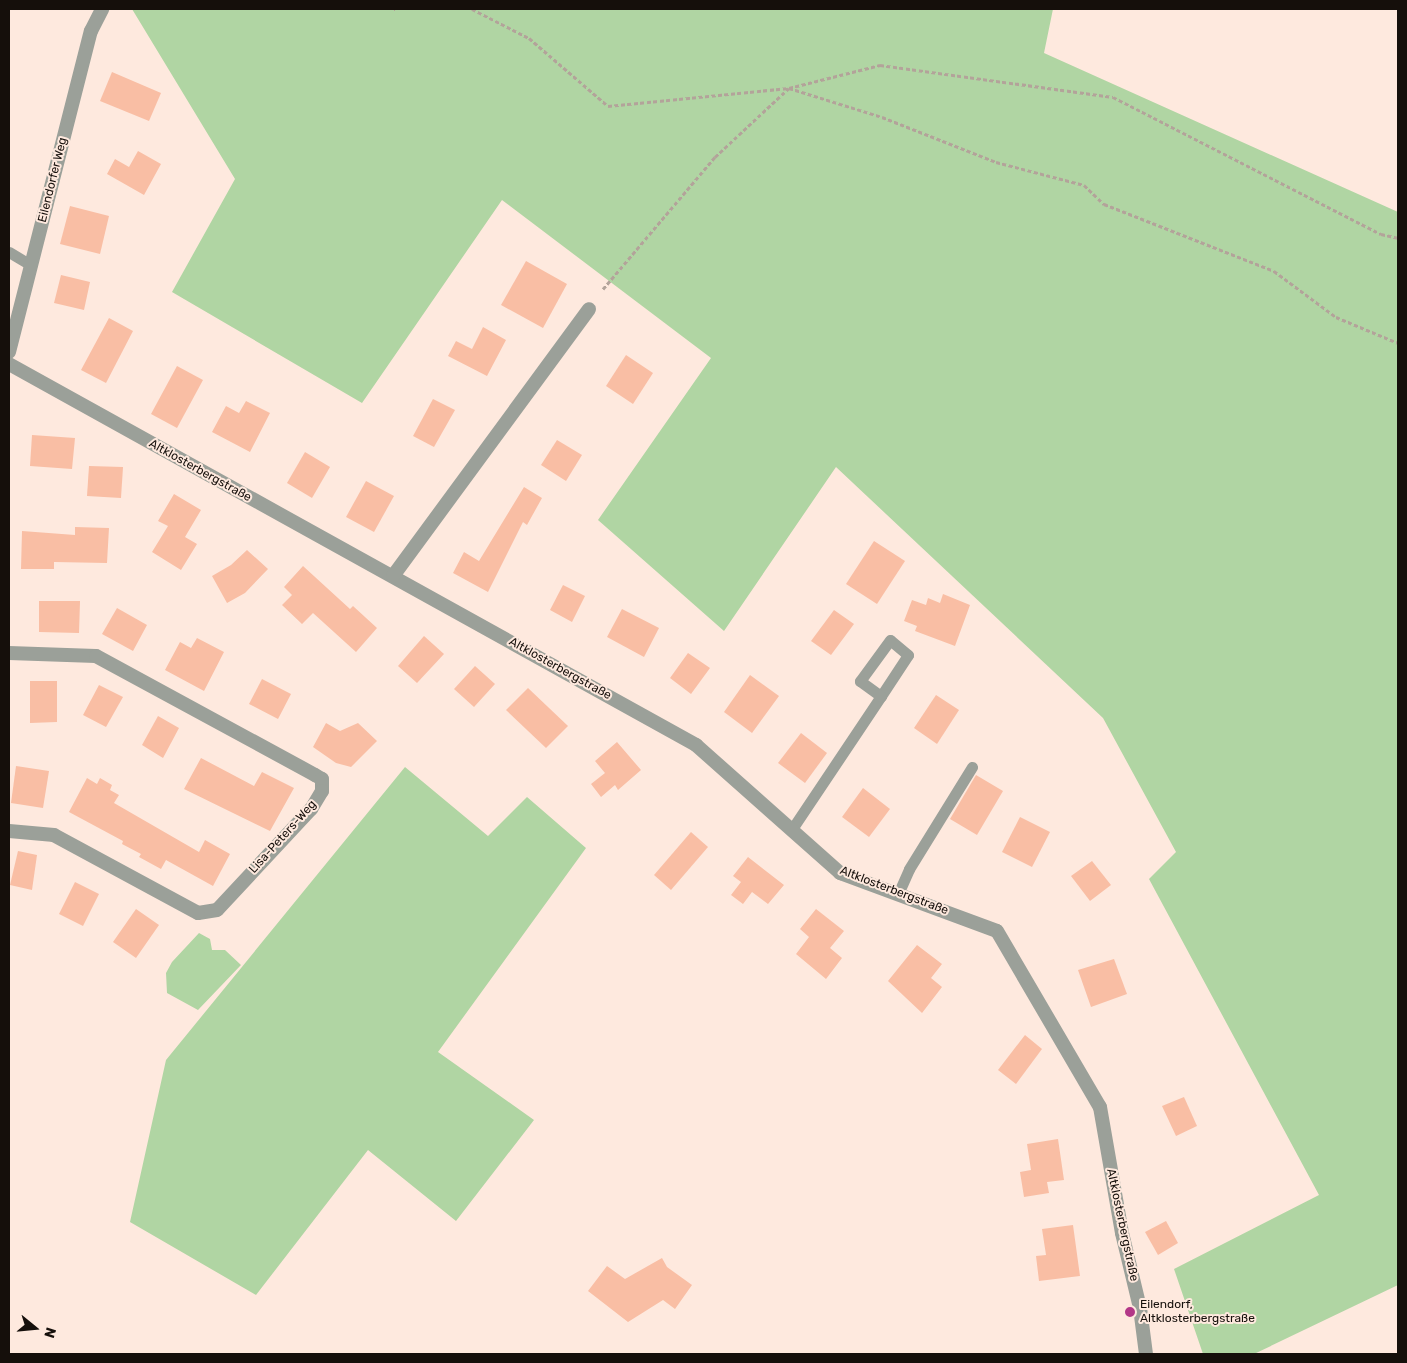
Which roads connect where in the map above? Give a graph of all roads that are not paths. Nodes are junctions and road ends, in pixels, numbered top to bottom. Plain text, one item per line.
1 (102, 9) edge
2 (9, 252) edge
3 (31, 265) junction
4 (589, 308) dead end
5 (9, 352) edge
6 (9, 364) edge
7 (393, 576) junction
8 (9, 653) edge
9 (881, 696) junction
10 (972, 767) dead end
11 (792, 829) junction
12 (9, 831) edge
13 (898, 894) junction
14 (1146, 1354) edge

1 - 3 street, Eilendorfer Weg
2 - 3 lane
3 - 5 street, Eilendorfer Weg
4 - 7 street
6 - 7 street, Altklosterbergstraße
7 - 11 street, Altklosterbergstraße
8 - 12 street, Lisa-Peters-Weg
9 - 9 lane
9 - 11 lane
10 - 13 lane
11 - 13 street, Altklosterbergstraße
13 - 14 street, Altklosterbergstraße

